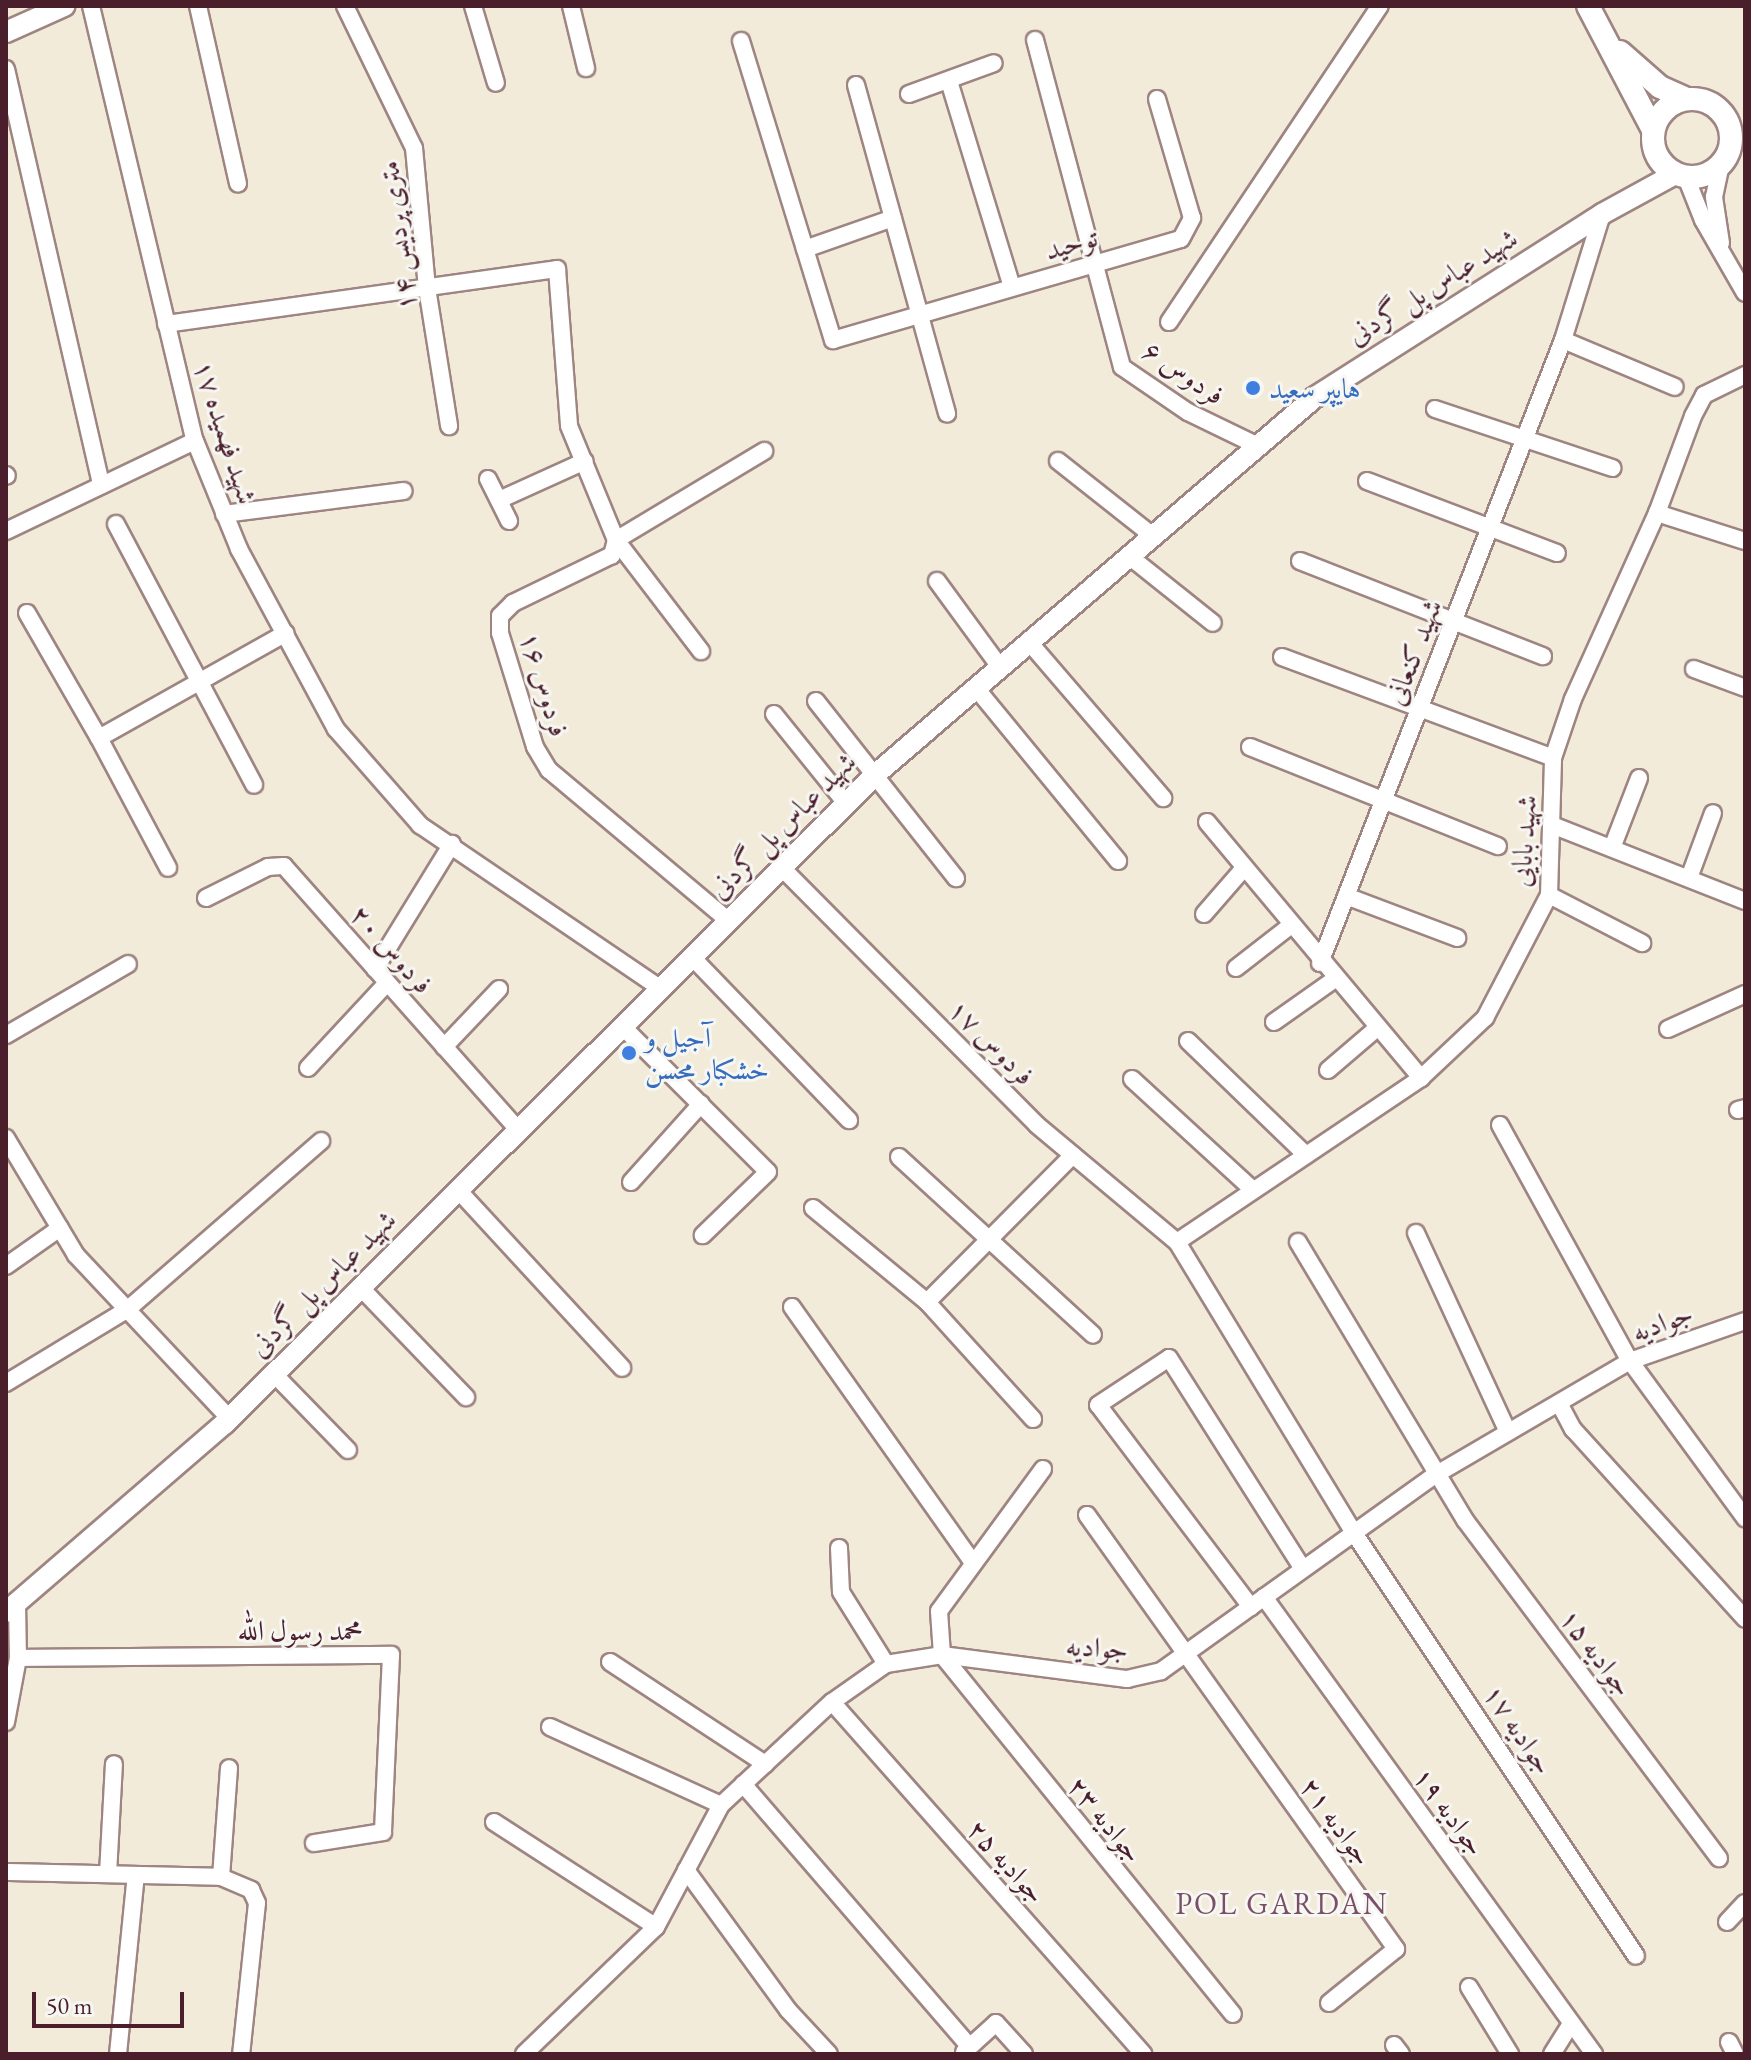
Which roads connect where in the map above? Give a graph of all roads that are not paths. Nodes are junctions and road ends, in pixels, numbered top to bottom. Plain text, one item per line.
1 (64, 6) edge
2 (91, 6) edge
3 (198, 6) edge
4 (345, 6) edge
5 (473, 6) edge
6 (571, 6) edge
7 (1380, 6) edge
8 (1588, 6) edge
9 (37, 12) edge
10 (6, 32) edge
11 (1035, 40) dead end
12 (1608, 40) junction
13 (741, 41) dead end
14 (994, 63) dead end
15 (586, 68) dead end
16 (6, 69) edge
17 (949, 81) junction
18 (496, 83) dead end
19 (856, 85) dead end
20 (909, 94) dead end
21 (1685, 98) junction
22 (1157, 99) dead end
23 (1736, 120) edge
24 (1653, 130) junction
25 (1730, 158) edge
26 (1681, 175) junction
27 (238, 184) dead end
28 (1602, 214) junction
29 (893, 218) junction
30 (805, 249) junction
31 (1724, 256) junction
32 (1097, 262) junction
33 (1012, 287) junction
34 (427, 288) junction
35 (1745, 293) edge
36 (919, 315) junction
37 (1169, 322) dead end
38 (166, 324) junction
39 (1563, 340) junction
40 (1745, 375) edge
41 (1675, 387) dead end
42 (1435, 409) dead end
43 (947, 414) dead end
44 (449, 426) dead end
45 (195, 441) junction
46 (1523, 441) junction
47 (1258, 446) junction
48 (764, 451) dead end
49 (585, 461) junction
50 (1058, 461) dead end
51 (1612, 468) dead end
52 (488, 479) dead end
53 (1367, 481) dead end
54 (101, 485) junction
55 (404, 491) dead end
56 (499, 500) junction
57 (1657, 513) junction
58 (224, 514) junction
59 (509, 521) dead end
60 (116, 524) dead end
61 (1490, 526) junction
62 (6, 531) edge
63 (1153, 536) junction
64 (616, 540) junction
65 (1745, 541) edge
66 (1557, 553) dead end
67 (1129, 556) junction
68 (1300, 561) dead end
69 (937, 581) dead end
70 (27, 613) dead end
71 (1454, 620) junction
72 (1213, 623) dead end
73 (286, 633) junction
74 (1029, 642) junction
75 (701, 651) dead end
76 (1543, 656) dead end
77 (1282, 657) dead end
78 (1000, 667) junction
79 (1694, 669) dead end
80 (200, 681) junction
81 (976, 688) junction
82 (1745, 688) edge
83 (816, 701) dead end
84 (1418, 710) junction
85 (774, 714) dead end
86 (99, 738) junction
87 (1250, 747) dead end
88 (1553, 758) junction
89 (876, 774) junction
90 (1639, 778) dead end
91 (254, 785) dead end
92 (1163, 798) dead end
93 (1384, 799) junction
94 (845, 802) junction
95 (1713, 813) dead end
96 (1207, 822) dead end
97 (1552, 825) junction
98 (452, 844) junction
99 (1498, 846) dead end
100 (1612, 848) junction
101 (1118, 861) dead end
102 (781, 867) junction
103 (168, 868) dead end
104 (1244, 868) junction
105 (956, 878) dead end
106 (1689, 878) junction
107 (1549, 895) junction
108 (1346, 896) junction
109 (206, 898) dead end
110 (1745, 901) edge
111 (1204, 914) dead end
112 (728, 920) junction
113 (1290, 926) junction
114 (1457, 938) dead end
115 (1642, 943) dead end
116 (691, 956) junction
117 (1320, 963) junction
118 (128, 964) dead end
119 (1236, 968) dead end
120 (375, 969) junction
121 (1335, 979) junction
122 (387, 983) junction
123 (660, 988) junction
124 (499, 989) dead end
125 (1745, 994) edge
126 (1274, 1022) dead end
127 (622, 1026) junction
128 (1377, 1028) junction
129 (1668, 1029) dead end
130 (6, 1035) edge
131 (1188, 1041) dead end
132 (444, 1047) junction
133 (308, 1068) dead end
134 (1328, 1070) dead end
135 (1421, 1078) junction
136 (1132, 1079) dead end
137 (701, 1104) junction
138 (849, 1120) dead end
139 (1500, 1125) dead end
140 (518, 1130) junction
141 (321, 1141) dead end
142 (7, 1143) edge
143 (1073, 1155) junction
144 (1306, 1155) junction
145 (899, 1157) dead end
146 (631, 1182) dead end
147 (458, 1190) junction
148 (1253, 1190) junction
149 (813, 1208) dead end
150 (60, 1228) junction
151 (1416, 1233) dead end
152 (703, 1235) dead end
153 (991, 1237) junction
154 (1177, 1242) junction
155 (1298, 1242) dead end
156 (6, 1266) edge
157 (360, 1287) junction
158 (927, 1302) junction
159 (792, 1307) dead end
160 (128, 1309) junction
161 (1745, 1321) edge
162 (1093, 1335) dead end
163 (1630, 1361) junction
164 (622, 1368) dead end
165 (274, 1374) junction
166 (6, 1383) edge
167 (466, 1397) dead end
168 (1559, 1403) junction
169 (229, 1418) junction
170 (1033, 1419) dead end
171 (1508, 1432) junction
172 (348, 1450) dead end
173 (1043, 1469) dead end
174 (1435, 1475) junction
175 (1087, 1515) dead end
176 (1745, 1518) edge
177 (1354, 1533) junction
178 (839, 1548) dead end
179 (973, 1563) junction
180 (1303, 1569) junction
181 (1258, 1602) junction
182 (12, 1608) edge
183 (1745, 1619) edge
184 (1185, 1654) junction
185 (942, 1655) junction
186 (18, 1658) junction
187 (610, 1662) dead end
188 (886, 1664) junction
189 (832, 1702) junction
190 (6, 1722) edge
191 (550, 1727) dead end
192 (114, 1764) dead end
193 (765, 1764) junction
194 (229, 1768) dead end
195 (743, 1784) junction
196 (721, 1805) junction
197 (494, 1822) dead end
198 (314, 1843) dead end
199 (1719, 1858) dead end
200 (686, 1870) junction
201 (6, 1872) edge
202 (108, 1874) junction
203 (136, 1875) junction
204 (221, 1877) junction
205 (1745, 1903) edge
206 (1727, 1922) dead end
207 (656, 1927) junction
208 (1636, 1956) dead end
209 (1469, 1987) dead end
210 (1329, 2003) dead end
211 (1233, 2014) dead end
212 (1571, 2024) junction
213 (966, 2050) edge
214 (118, 2054) edge
215 (241, 2054) edge
216 (524, 2054) edge
217 (829, 2054) edge
218 (1024, 2054) edge
219 (1143, 2054) edge
220 (1510, 2054) edge
221 (1552, 2054) edge
222 (1594, 2054) edge

1 - 9 street
2 - 38 street, شهید فهمیده ۱۷
3 - 27 street
4 - 34 street, ۱۴ متری پردیس
5 - 18 street
6 - 15 street
7 - 37 street
8 - 12 main road
9 - 10 street
11 - 32 street, فردوس ۶
12 - 21 main road
12 - 24 main road
13 - 30 street
14 - 17 street
16 - 54 street
17 - 20 street
17 - 33 street
19 - 29 street
21 - 23 main road
21 - 24 main road
22 - 32 street, توحید
23 - 25 main road
24 - 26 main road
25 - 26 main road
25 - 31 street
26 - 28 street, شهید عباس پل گردنی
26 - 31 street
28 - 39 street, شهید کنعانی
28 - 47 street, شهید عباس پل گردنی
29 - 30 street
29 - 36 street
30 - 36 street, توحید
31 - 35 street
32 - 33 street, توحید
32 - 47 street, فردوس ۶
33 - 36 street, توحید
34 - 38 street
34 - 44 street, ۱۴ متری پردیس
34 - 49 street
36 - 43 street
38 - 45 street, شهید فهمیده ۱۷
39 - 41 street
39 - 46 street, شهید کنعانی
40 - 57 street, شهید بابایی
42 - 46 street
45 - 54 street
45 - 58 street, شهید فهمیده ۱۷
46 - 51 street
46 - 61 street, شهید کنعانی
47 - 63 street, شهید عباس پل گردنی
48 - 64 street, فردوس ۱۶
49 - 56 street
49 - 64 street
50 - 63 street
52 - 56 street
53 - 61 street
54 - 62 street
55 - 58 street
56 - 59 street
57 - 65 street
57 - 88 street, شهید بابایی
58 - 73 street, شهید فهمیده ۱۷
60 - 80 street
61 - 66 street
61 - 71 street, شهید کنعانی
63 - 67 street, شهید عباس پل گردنی
64 - 75 street
64 - 112 street, فردوس ۱۶
67 - 72 street
67 - 74 street, شهید عباس پل گردنی
68 - 71 street
69 - 78 street
70 - 86 street
71 - 76 street
71 - 84 street, شهید کنعانی
73 - 80 street
73 - 98 street, شهید فهمیده ۱۷
74 - 78 street, شهید عباس پل گردنی
74 - 92 street
77 - 84 street
78 - 81 street, شهید عباس پل گردنی
79 - 82 street
80 - 86 street
80 - 91 street
81 - 89 street, شهید عباس پل گردنی
81 - 101 street
83 - 89 street
84 - 88 street
84 - 93 street, شهید کنعانی
85 - 94 street
86 - 103 street
87 - 93 street
88 - 97 street, شهید بابایی
89 - 94 street, شهید عباس پل گردنی
89 - 105 street
90 - 100 street
93 - 99 street
93 - 108 street, شهید کنعانی
94 - 102 street, شهید عباس پل گردنی
95 - 106 street
96 - 104 street
97 - 100 street
97 - 107 street, شهید بابایی
98 - 120 street
98 - 123 street, شهید فهمیده ۱۷
100 - 106 street
102 - 112 street, شهید عباس پل گردنی
102 - 143 street, فردوس ۱۷
104 - 111 street
104 - 113 street
106 - 110 street
107 - 115 street
107 - 135 street, شهید بابایی
108 - 114 street
108 - 117 street, شهید کنعانی
109 - 120 street, فردوس ۲۰
112 - 116 street, شهید عباس پل گردنی
113 - 117 street
113 - 119 street
116 - 123 street, شهید عباس پل گردنی
116 - 138 street
117 - 121 street
118 - 130 street
120 - 122 street, فردوس ۲۰
121 - 126 street
121 - 128 street
122 - 132 street, فردوس ۲۰
122 - 133 street
123 - 127 street, شهید عباس پل گردنی
124 - 132 street
125 - 129 street
127 - 137 street
127 - 140 street, شهید عباس پل گردنی
128 - 134 street
128 - 135 street
131 - 144 street
132 - 140 street, فردوس ۲۰
135 - 144 street, شهید بابایی
136 - 148 street
137 - 146 street
137 - 152 street
139 - 163 street
140 - 147 street, شهید عباس پل گردنی
141 - 160 street
142 - 150 street
143 - 153 street
143 - 154 street, فردوس ۱۷
144 - 148 street, شهید بابایی
145 - 153 street
147 - 157 street, شهید عباس پل گردنی
147 - 164 street
148 - 154 street, شهید بابایی
149 - 158 street
150 - 156 street
150 - 160 street
151 - 171 street
153 - 158 street
153 - 162 street
154 - 177 street, جوادیه ۱۷
155 - 174 street, جوادیه ۱۵
157 - 165 street, شهید عباس پل گردنی
157 - 167 street
158 - 170 street
159 - 179 street
160 - 166 street
160 - 169 street
161 - 163 street, جوادیه
163 - 168 street, جوادیه
163 - 176 street
165 - 169 street, شهید عباس پل گردنی
165 - 172 street
168 - 171 street, جوادیه
168 - 183 street
169 - 182 street, شهید عباس پل گردنی
171 - 174 street, جوادیه
173 - 179 street
174 - 177 street, جوادیه
174 - 199 street, جوادیه ۱۵
175 - 184 street
177 - 180 street, جوادیه
177 - 208 street, جوادیه ۱۷
178 - 188 street
179 - 185 street
180 - 181 street, جوادیه
180 - 181 street, جوادیه ۱۹
181 - 184 street, جوادیه
181 - 212 street, جوادیه ۱۹
182 - 186 street
184 - 185 street, جوادیه
184 - 210 street, جوادیه ۲۱
185 - 188 street, جوادیه
185 - 211 street, جوادیه ۲۳
186 - 190 street
186 - 198 street, محمد رسول الله
187 - 193 street
188 - 189 street, جوادیه
189 - 193 street, جوادیه
189 - 219 street, جوادیه ۲۵
191 - 196 street
192 - 202 street
193 - 195 street, جوادیه
194 - 204 street
195 - 196 street, جوادیه
195 - 213 street
196 - 200 street, جوادیه
197 - 207 street
200 - 207 street, جوادیه
200 - 217 street
201 - 202 street
202 - 203 street
203 - 204 street
203 - 214 street
204 - 215 street
205 - 206 street
207 - 216 street, جوادیه
209 - 220 street
212 - 221 street
212 - 222 street, جوادیه ۱۹
213 - 218 street

